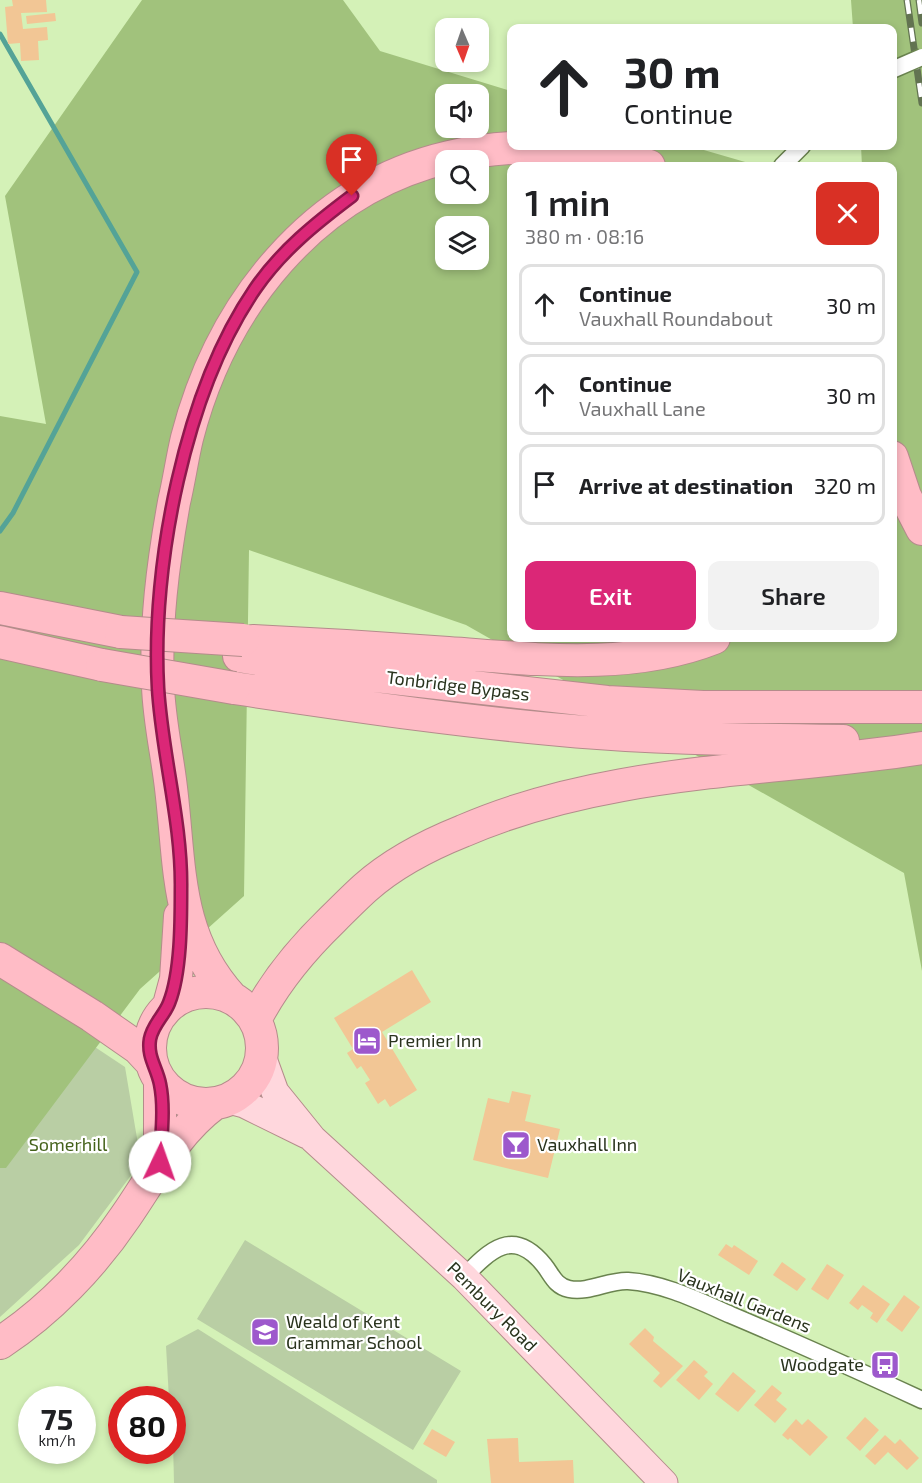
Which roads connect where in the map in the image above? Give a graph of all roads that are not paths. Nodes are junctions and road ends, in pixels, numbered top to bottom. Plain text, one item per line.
1 (922, 57) edge
2 (897, 68) edge
3 (507, 148) edge
4 (574, 150) edge
5 (798, 150) edge
6 (633, 162) edge
7 (786, 162) edge
8 (897, 472) edge
9 (922, 529) edge
10 (0, 608) edge
11 (0, 642) edge
12 (701, 642) edge
13 (241, 648) junction
14 (922, 707) edge
15 (922, 741) edge
16 (922, 748) edge
17 (182, 888) junction
18 (0, 959) edge
19 (232, 998) junction
20 (164, 1011) junction
21 (92, 1016) junction
22 (255, 1020) junction
23 (262, 1056) junction
24 (156, 1072) junction
25 (222, 1102) junction
26 (313, 1139) junction
27 (160, 1162) junction
28 (464, 1277) junction
29 (0, 1343) edge
30 (922, 1400) edge
31 (663, 1483) edge

1 - 2 street, bridge
3 - 17 highway
4 - 6 highway
5 - 7 street
8 - 9 highway
10 - 13 highway, bridge
11 - 15 highway, Tonbridge Bypass, bridge
12 - 13 highway
13 - 14 highway, Tonbridge Bypass
16 - 22 highway
17 - 19 highway
17 - 20 highway
18 - 21 highway
19 - 20 highway
19 - 22 highway
20 - 21 highway
20 - 24 highway
21 - 24 highway
22 - 23 highway
23 - 25 highway
23 - 26 main road, Pembury Road
24 - 25 highway
24 - 27 highway
25 - 26 main road, Pembury Road
25 - 27 highway
26 - 28 main road, Pembury Road
27 - 29 highway
28 - 30 street, Vauxhall Gardens
28 - 31 main road, Pembury Road

